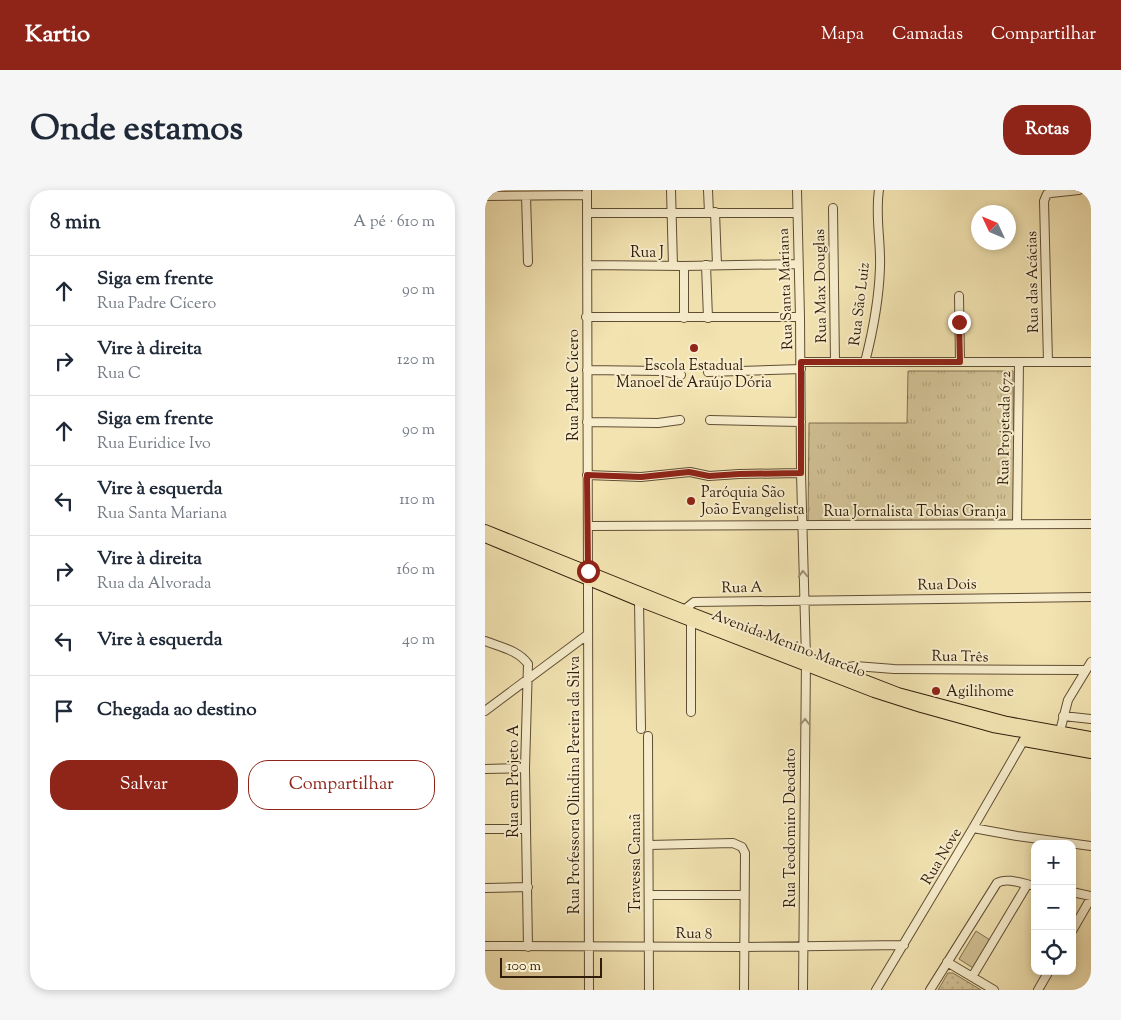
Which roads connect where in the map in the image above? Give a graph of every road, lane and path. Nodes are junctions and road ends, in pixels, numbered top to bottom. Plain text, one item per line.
1 (671, 190) edge
2 (708, 190) edge
3 (797, 190) edge
4 (879, 190) edge
5 (1079, 190) edge
6 (587, 192) edge
7 (485, 196) edge
8 (527, 196) junction
9 (833, 208) dead end
10 (587, 213) junction
11 (671, 213) junction
12 (712, 213) junction
13 (797, 213) junction
14 (528, 262) dead end
15 (798, 264) junction
16 (587, 265) junction
17 (706, 265) junction
18 (717, 265) junction
19 (673, 266) junction
20 (683, 266) junction
21 (959, 296) dead end
22 (586, 317) junction
23 (800, 317) junction
24 (684, 318) junction
25 (708, 318) junction
26 (835, 362) junction
27 (865, 362) junction
28 (960, 362) junction
29 (1019, 362) junction
30 (1048, 362) junction
31 (1091, 362) edge
32 (801, 366) junction
33 (587, 370) junction
34 (709, 372) dead end
35 (681, 375) dead end
36 (680, 420) dead end
37 (710, 420) dead end
38 (587, 422) junction
39 (801, 422) junction
40 (801, 473) junction
41 (587, 475) junction
42 (1017, 524) junction
43 (1091, 524) edge
44 (589, 526) junction
45 (802, 526) junction
46 (485, 530) edge
47 (485, 537) edge
48 (588, 575) junction
49 (1091, 597) edge
50 (804, 600) junction
51 (639, 601) junction
52 (684, 610) junction
53 (691, 621) junction
54 (587, 635) junction
55 (485, 641) edge
56 (806, 662) junction
57 (1091, 662) edge
58 (834, 669) junction
59 (1086, 670) junction
60 (527, 681) junction
61 (485, 711) edge
62 (691, 712) dead end
63 (1063, 716) junction
64 (1091, 719) edge
65 (641, 729) dead end
66 (1061, 731) junction
67 (648, 736) dead end
68 (1026, 737) junction
69 (1089, 743) edge
70 (1091, 753) edge
71 (485, 768) edge
72 (525, 768) junction
73 (973, 828) junction
74 (485, 829) edge
75 (526, 829) junction
76 (649, 845) junction
77 (1091, 846) edge
78 (1031, 886) edge
79 (527, 887) junction
80 (485, 888) edge
81 (1076, 893) edge
82 (649, 895) junction
83 (744, 895) junction
84 (1091, 897) edge
85 (1073, 930) edge
86 (904, 945) junction
87 (485, 946) edge
88 (588, 946) junction
89 (649, 946) junction
90 (803, 946) junction
91 (528, 947) junction
92 (744, 947) junction
93 (947, 962) junction
94 (1047, 975) edge
95 (972, 977) junction
96 (589, 990) edge
97 (649, 990) edge
98 (744, 990) edge
99 (803, 990) edge
100 (876, 990) edge
101 (930, 990) edge
102 (994, 990) edge
103 (1038, 990) edge

1 - 11 street
2 - 12 street
3 - 13 street, Rua Santa Mariana
4 - 27 street, Rua São Luiz
5 - 30 street, Rua das Acácias
6 - 8 street
6 - 10 street, Rua Padre Cícero
7 - 8 street
8 - 14 street
9 - 26 street, Rua Max Douglas
10 - 11 street
10 - 16 street, Rua Padre Cícero
11 - 12 street
11 - 19 street
12 - 13 street
12 - 18 street
13 - 15 street, Rua Santa Mariana
15 - 18 street, Rua J
15 - 23 street, Rua Santa Mariana
16 - 19 street, Rua J
16 - 22 street, Rua Padre Cícero
17 - 18 street, Rua J
17 - 20 street, Rua J
17 - 25 street
19 - 20 street, Rua J
20 - 24 street
21 - 28 street
22 - 24 street
22 - 33 street, Rua Padre Cícero
23 - 25 street
23 - 32 street, Rua Santa Mariana
24 - 25 street
26 - 27 street
26 - 32 street
27 - 28 street
28 - 29 street
29 - 30 street
29 - 42 street, Rua Projetada 672
30 - 31 street
32 - 34 street
32 - 39 street, Rua Santa Mariana
33 - 35 street
33 - 38 street, Rua Padre Cícero
36 - 38 street
37 - 39 street
38 - 41 street, Rua Padre Cícero
39 - 40 street, Rua Santa Mariana
40 - 41 street
40 - 45 street, Rua Santa Mariana
41 - 44 street, Rua Padre Cícero
42 - 43 street, Rua Jornalista Tobias Granja
42 - 45 street, Rua Jornalista Tobias Granja
44 - 45 street, Rua Jornalista Tobias Granja
44 - 48 street, Rua Padre Cícero
50 -> 45 street, Rua Santa Mariana
46 - 48 main road, Avenida Menino Marcelo
47 - 48 main road, Avenida Menino Marcelo
48 - 51 main road, Avenida Menino Marcelo
48 - 52 main road, Avenida Menino Marcelo
48 - 54 street, Rua Professora Olindina Pereira da Silva
49 - 50 street, Rua Dois
50 - 52 street, Rua A
50 - 56 street, Rua Santa Mariana
51 - 53 main road, Avenida Menino Marcelo
51 - 65 street
52 - 56 main road, Avenida Menino Marcelo
53 - 56 main road, Avenida Menino Marcelo
53 - 62 street
54 - 60 street
54 - 88 street, Rua Professora Olindina Pereira da Silva
55 - 60 street, Rua em Projeto A
56 - 58 main road, Avenida Menino Marcelo
56 - 68 main road, Avenida Menino Marcelo
90 -> 56 street, Rua Teodomiro Deodato
57 - 59 street
58 - 59 street, Rua Três
58 - 66 main road, Avenida Menino Marcelo
59 - 63 street
60 - 61 street
60 - 72 street, Rua em Projeto A
63 - 64 street
63 - 66 street
66 - 69 main road, Avenida Menino Marcelo
67 - 76 street, Travessa Canaã
68 - 69 main road, Avenida Menino Marcelo
68 - 70 main road
68 - 73 street, Rua Nove
71 - 72 street
72 - 75 street, Rua em Projeto A
73 - 77 street
73 - 86 street, Rua Nove
74 - 75 street
75 - 79 street, Rua em Projeto A
76 - 82 street, Travessa Canaã
76 - 83 street
78 - 93 street
78 - 95 street
79 - 80 street
79 - 91 street, Rua em Projeto A
81 - 84 street
82 - 83 street
82 - 89 street, Travessa Canaã
83 - 92 street
84 - 85 street
86 - 90 street, Rua 8
86 - 100 street, Rua Nove
87 - 91 street, Rua 8
88 - 89 street, Rua 8
88 - 91 street, Rua 8
88 - 96 street, Rua Professora Olindina Pereira da Silva
89 - 92 street, Rua 8
89 - 97 street, Travessa Canaã
90 - 92 street, Rua 8
90 - 99 street, Rua Teodomiro Deodato
92 - 98 street
93 - 95 street
93 - 101 street
94 - 103 street
95 - 102 street

